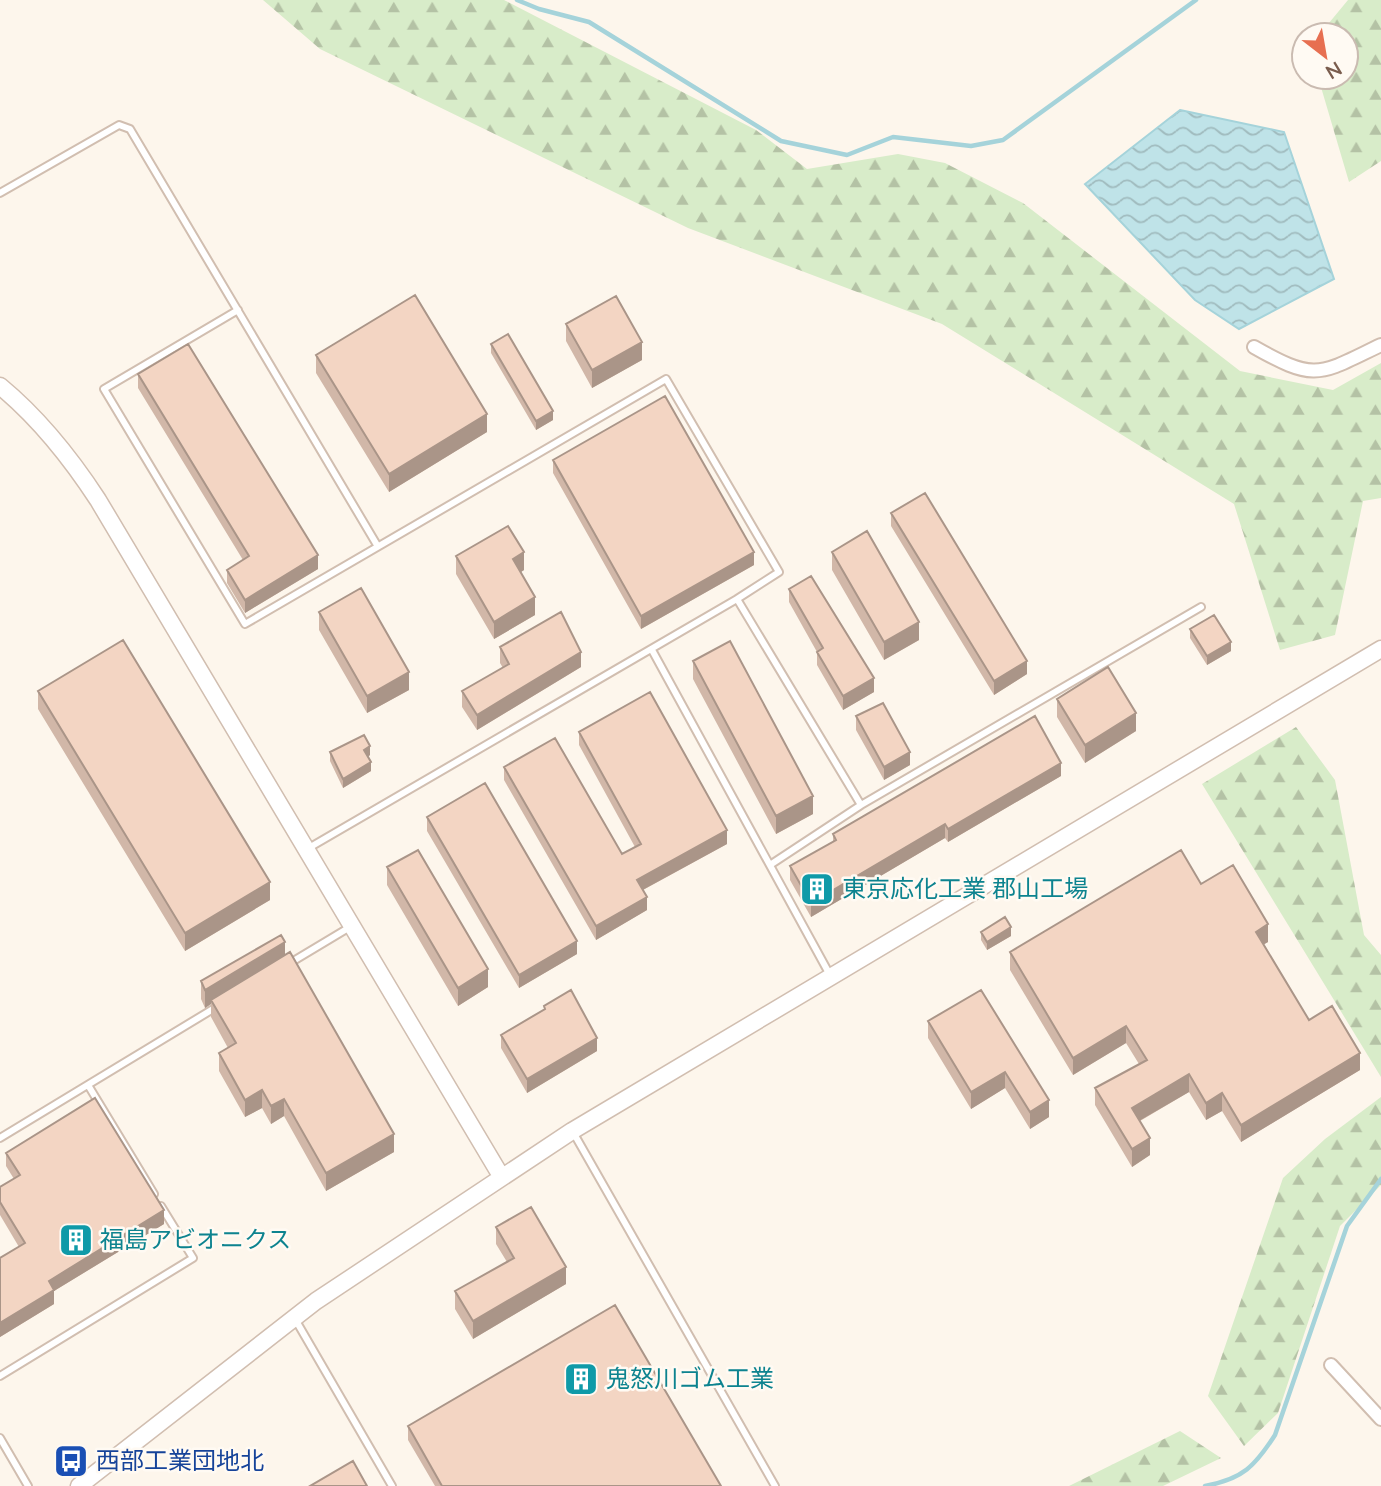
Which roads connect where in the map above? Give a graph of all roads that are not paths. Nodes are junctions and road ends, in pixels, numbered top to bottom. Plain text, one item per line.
1 (0, 193) edge
2 (238, 310) junction
3 (1381, 345) edge
4 (1254, 347) dead end
5 (0, 386) edge
6 (377, 545) junction
7 (737, 599) junction
8 (1201, 607) dead end
9 (1381, 649) edge
10 (652, 650) junction
11 (861, 805) junction
12 (307, 849) junction
13 (770, 865) junction
14 (351, 926) junction
15 (280, 969) edge
16 (830, 975) junction
17 (232, 998) edge
18 (88, 1084) junction
19 (572, 1130) junction
20 (0, 1138) edge
21 (501, 1176) junction
22 (294, 1317) junction
23 (1331, 1365) dead end
24 (0, 1376) edge
25 (1381, 1419) edge
26 (0, 1438) edge
27 (27, 1486) edge
28 (79, 1486) edge
29 (392, 1486) edge
30 (775, 1486) edge

1 - 2 lane
2 - 6 lane
2 - 6 lane
3 - 4 street
5 - 12 street
6 - 7 lane
7 - 10 lane
7 - 11 lane
8 - 11 lane
9 - 16 street
10 - 12 lane
10 - 13 lane
11 - 13 lane
12 - 14 street
13 - 16 lane
14 - 15 lane
14 - 21 street
16 - 19 street
17 - 18 lane
18 - 20 lane
18 - 24 lane
19 - 21 street
19 - 30 lane
21 - 22 street
22 - 28 street
22 - 29 lane
23 - 25 street
26 - 27 lane

